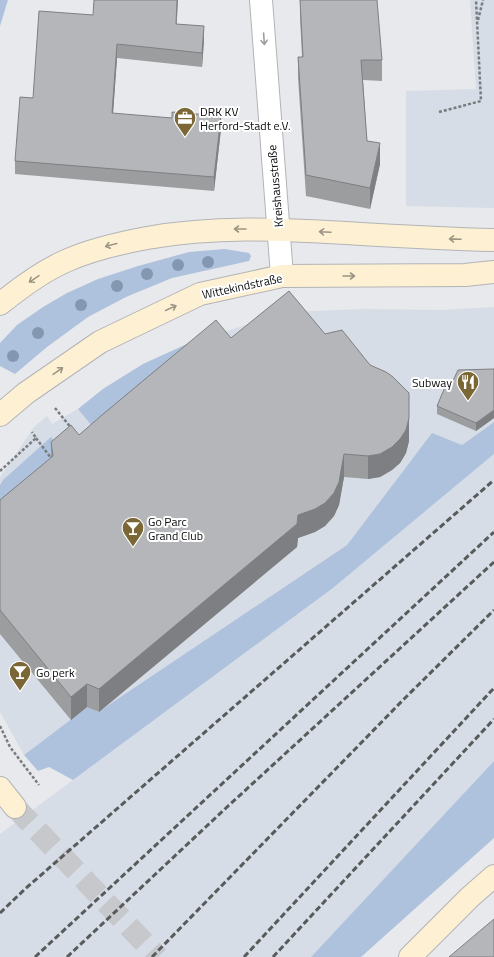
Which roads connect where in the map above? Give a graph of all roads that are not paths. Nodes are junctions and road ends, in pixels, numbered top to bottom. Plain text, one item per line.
1 (261, 0) edge
2 (278, 229) junction
3 (494, 240) edge
4 (494, 272) edge
5 (282, 276) junction
6 (0, 304) edge
7 (0, 415) edge
8 (0, 788) edge
9 (0, 799) edge
10 (494, 876) edge
11 (410, 957) edge

1 -> 2 street, Kreishausstraße
3 -> 2 street
2 - 5 street, Kreishausstraße
2 -> 6 street
5 -> 4 street, Wittekindstraße
7 -> 5 street, Wittekindstraße
8 - 9 street
10 - 11 street

